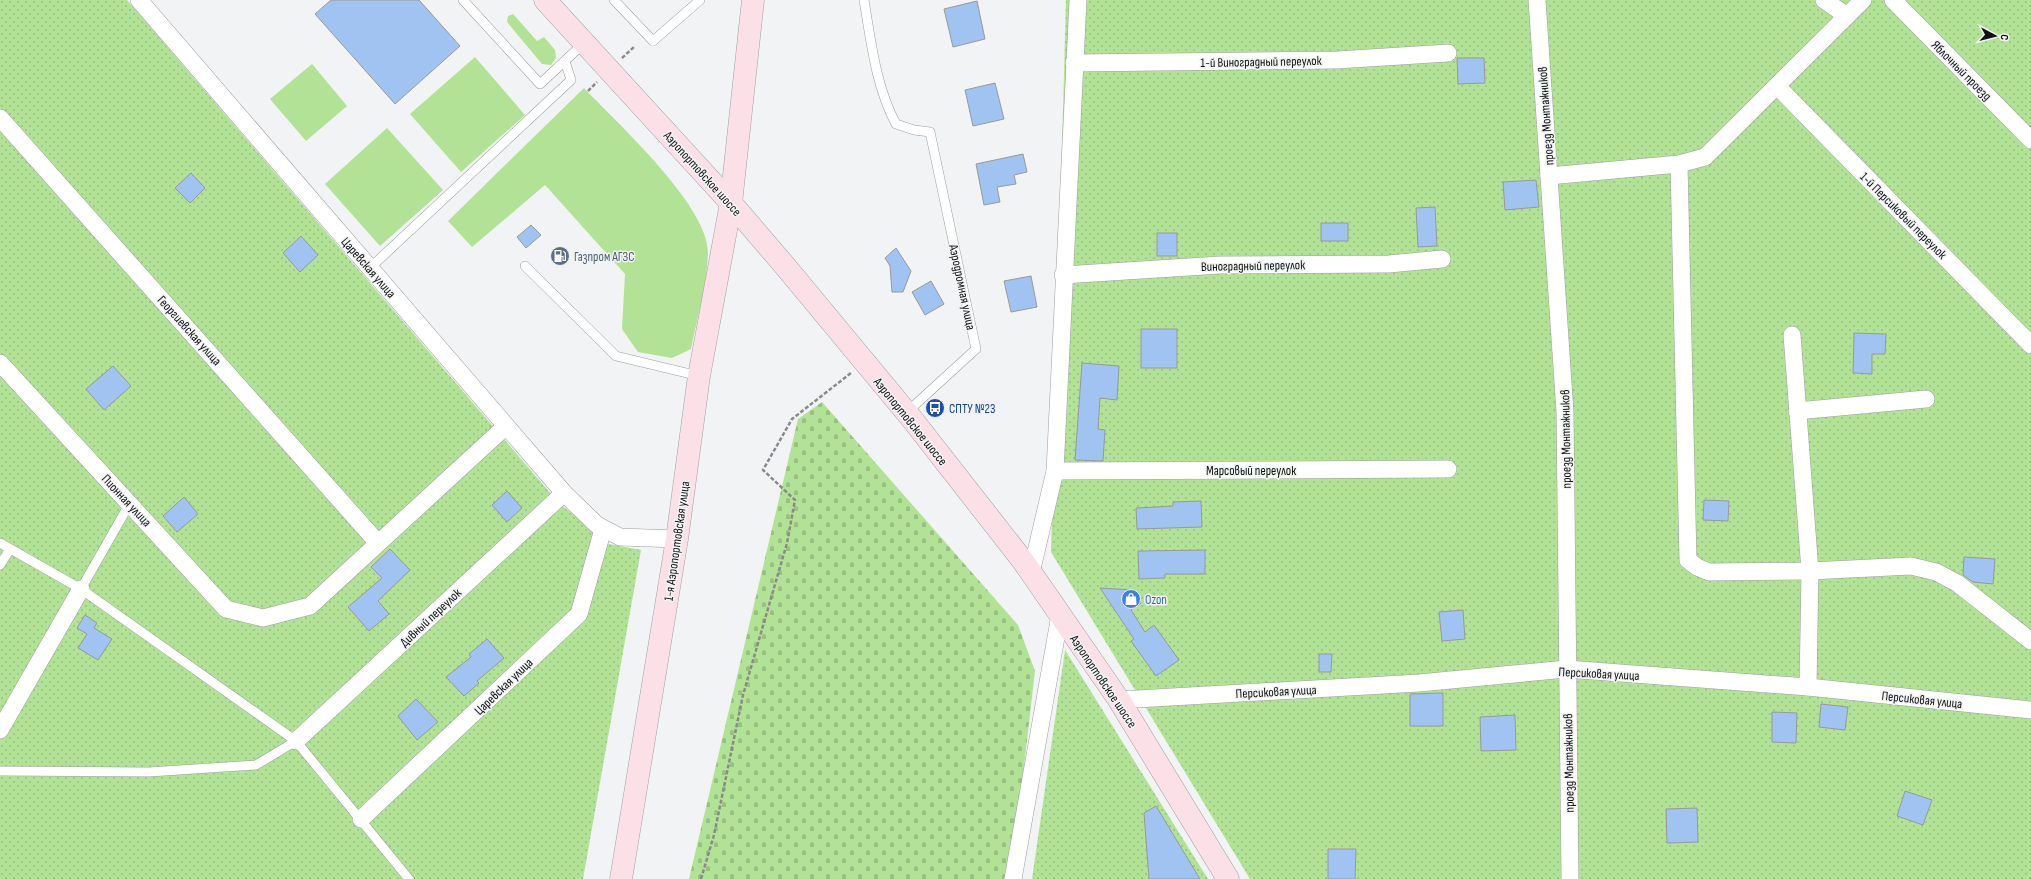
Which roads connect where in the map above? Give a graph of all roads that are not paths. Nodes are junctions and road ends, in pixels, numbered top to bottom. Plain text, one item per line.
1 (139, 0) edge
2 (463, 0) edge
3 (545, 0) edge
4 (614, 0) edge
5 (700, 0) edge
6 (753, 0) edge
7 (864, 0) edge
8 (1078, 0) edge
9 (1537, 0) edge
10 (1824, 0) edge
11 (1863, 0) edge
12 (1893, 0) edge
13 (1847, 16) junction
14 (585, 43) junction
15 (1448, 53) dead end
16 (565, 62) junction
17 (1074, 63) junction
18 (1777, 86) junction
19 (0, 118) edge
20 (2031, 140) edge
21 (1679, 164) junction
22 (1549, 176) junction
23 (731, 203) junction
24 (1442, 259) dead end
25 (525, 266) dead end
26 (370, 268) junction
27 (1063, 275) junction
28 (1792, 334) dead end
29 (2031, 345) edge
30 (0, 364) edge
31 (699, 376) junction
32 (1926, 399) dead end
33 (1797, 411) junction
34 (906, 413) junction
35 (506, 426) junction
36 (1448, 469) dead end
37 (1055, 471) junction
38 (564, 493) junction
39 (130, 503) junction
40 (604, 529) junction
41 (677, 538) junction
42 (0, 543) edge
43 (378, 543) junction
44 (10, 549) junction
45 (0, 566) edge
46 (1810, 571) junction
47 (1031, 573) junction
48 (81, 589) junction
49 (1060, 615) junction
50 (2031, 641) edge
51 (1567, 669) junction
52 (1808, 686) junction
53 (1119, 700) junction
54 (2031, 710) edge
55 (0, 730) edge
56 (296, 741) junction
57 (0, 771) edge
58 (361, 819) junction
59 (409, 879) edge
60 (621, 879) edge
61 (1013, 879) edge
62 (1228, 879) edge
63 (1563, 879) edge
64 (1570, 879) edge
65 (1577, 879) edge

1 - 26 street, Царевская улица
2 - 16 lane
3 - 14 main road, Аэропортовское шоссе
4 - 5 lane
6 - 23 main road, 1-я Аэропортовская улица
7 - 34 lane, Аэродромная улица
8 - 17 street
9 - 22 street, проезд Монтажников
10 - 13 street
11 - 13 street
12 - 20 street, Яблочный проезд
13 - 18 street
14 - 16 lane
14 - 23 main road, Аэропортовское шоссе
15 - 17 street, 1-й Виноградный переулок
16 - 26 lane
17 - 27 street
18 - 21 street
18 - 29 street, 1-й Персиковый переулок
19 - 43 street, Георгиевская улица
21 - 22 street
21 - 46 street
22 - 51 street, проезд Монтажников
23 - 31 main road, 1-я Аэропортовская улица
23 - 34 main road, Аэропортовское шоссе
24 - 27 street, Виноградный переулок
25 - 31 lane
26 - 35 street, Царевская улица
27 - 37 street
28 - 33 street
30 - 39 street, Пионная улица
31 - 41 main road, 1-я Аэропортовская улица
32 - 33 street
33 - 46 street
34 - 47 main road, Аэропортовское шоссе
35 - 38 street, Царевская улица
35 - 43 street
36 - 37 street, Марсовый переулок
37 - 47 street
38 - 40 street, Царевская улица
38 - 56 street, Дивный переулок
39 - 43 street, Пионная улица
39 - 48 lane
40 - 41 street, Царевская улица
40 - 58 street, Царевская улица
41 - 60 main road, 1-я Аэропортовская улица
42 - 44 lane
44 - 45 lane
44 - 48 lane
46 - 50 street
46 - 52 street
47 - 49 main road, Аэропортовское шоссе
48 - 55 street
48 - 56 lane
49 - 53 main road, Аэропортовское шоссе
49 - 61 street
51 - 52 street, Персиковая улица
51 - 53 street, Персиковая улица
51 - 64 street, проезд Монтажников
52 - 54 street, Персиковая улица
53 - 62 main road, Аэропортовское шоссе
56 - 57 lane
56 - 58 lane
58 - 59 lane
63 - 64 street
64 - 65 street

